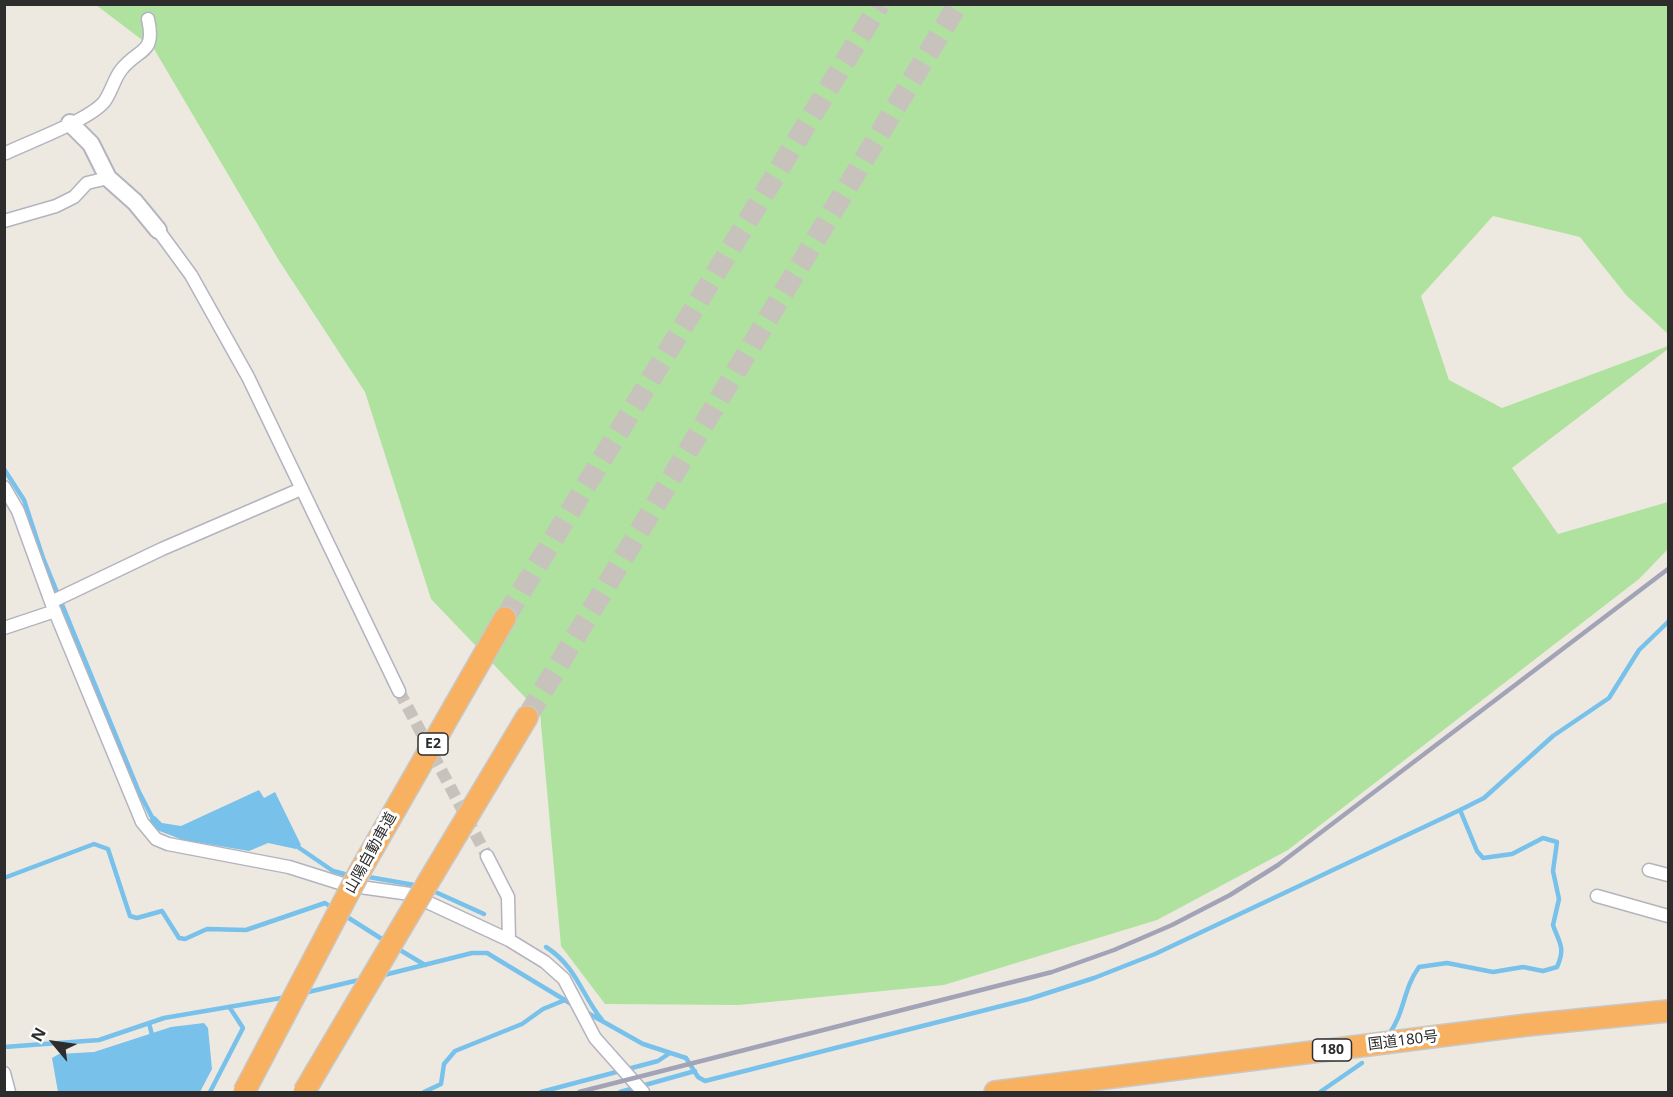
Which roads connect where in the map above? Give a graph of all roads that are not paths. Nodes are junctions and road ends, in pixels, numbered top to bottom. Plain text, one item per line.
1 (148, 19) dead end
2 (70, 123) junction
3 (6, 153) dead end
4 (108, 178) junction
5 (4, 221) edge
6 (159, 230) joint
7 (4, 487) edge
8 (301, 489) junction
9 (57, 601) junction
10 (505, 618) tunnel mouth
11 (4, 628) edge
12 (399, 691) tunnel mouth
13 (527, 717) tunnel mouth
14 (487, 856) tunnel mouth
15 (1649, 870) dead end
16 (1668, 875) edge
17 (1597, 896) dead end
18 (1668, 916) edge
19 (509, 940) junction
20 (1668, 1011) edge
21 (4, 1073) edge
22 (640, 1089) edge
23 (9, 1092) edge
24 (244, 1092) edge
25 (304, 1092) edge
26 (995, 1092) edge

1 - 2 street
2 - 3 street
2 - 4 street
4 - 5 street
4 - 6 street
6 - 8 street
7 - 9 street
8 - 9 street
8 - 12 street
9 - 11 street
9 - 19 street
10 - 24 highway, 山陽自動車道 / E2, bridge
13 - 25 highway, bridge
14 - 19 street
15 - 16 street
17 - 18 street
19 - 22 street
20 - 26 highway, 国道180号 / 180
21 - 23 street

